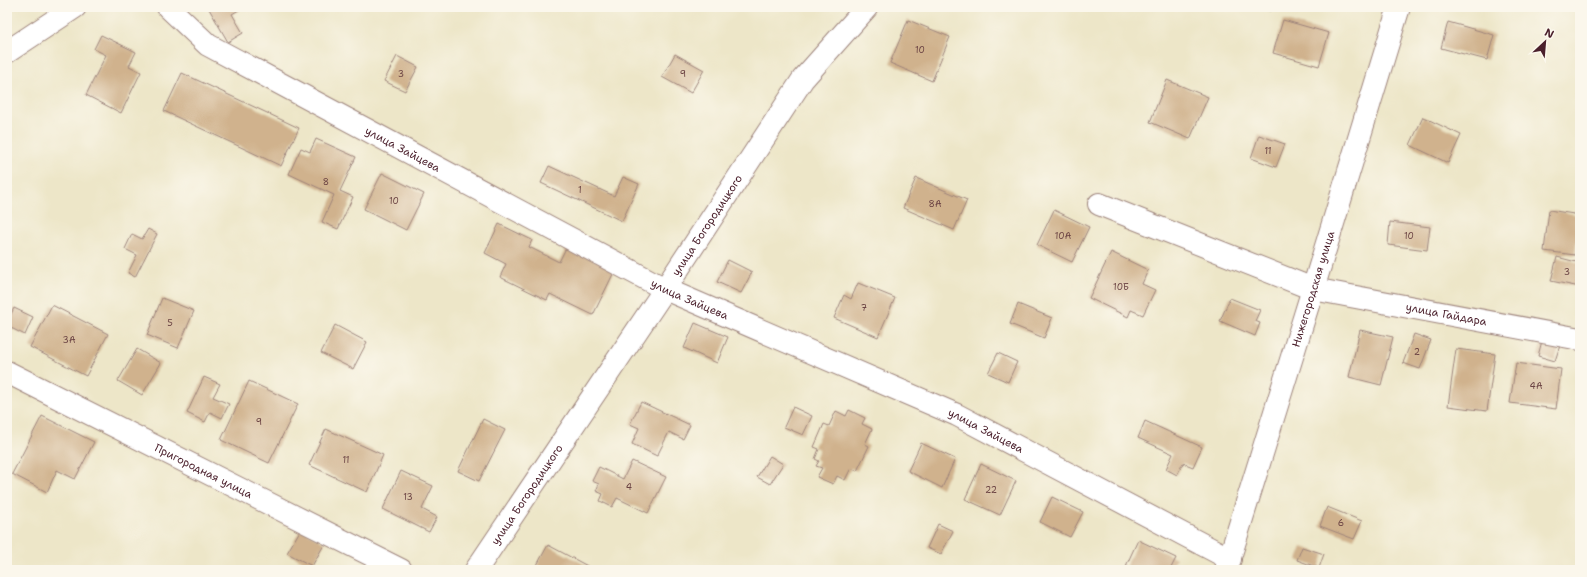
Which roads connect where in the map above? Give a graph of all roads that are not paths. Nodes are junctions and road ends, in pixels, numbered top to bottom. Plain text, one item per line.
1 (74, 7) edge
2 (168, 7) edge
3 (867, 7) edge
4 (1399, 7) edge
5 (7, 52) edge
6 (1099, 204) dead end
7 (665, 289) junction
8 (1313, 289) junction
9 (1580, 339) edge
10 (7, 372) edge
11 (1228, 564) edge
12 (401, 570) edge
13 (476, 570) edge

1 - 5 street
2 - 7 street, улица Зайцева
3 - 7 street, улица Богородицкого
4 - 8 street, Нижегородская улица
6 - 8 street, улица Гайдара
7 - 11 street, улица Зайцева
7 - 13 street, улица Богородицкого
8 - 9 street, улица Гайдара
8 - 11 street, Нижегородская улица
10 - 12 street, Пригородная улица

